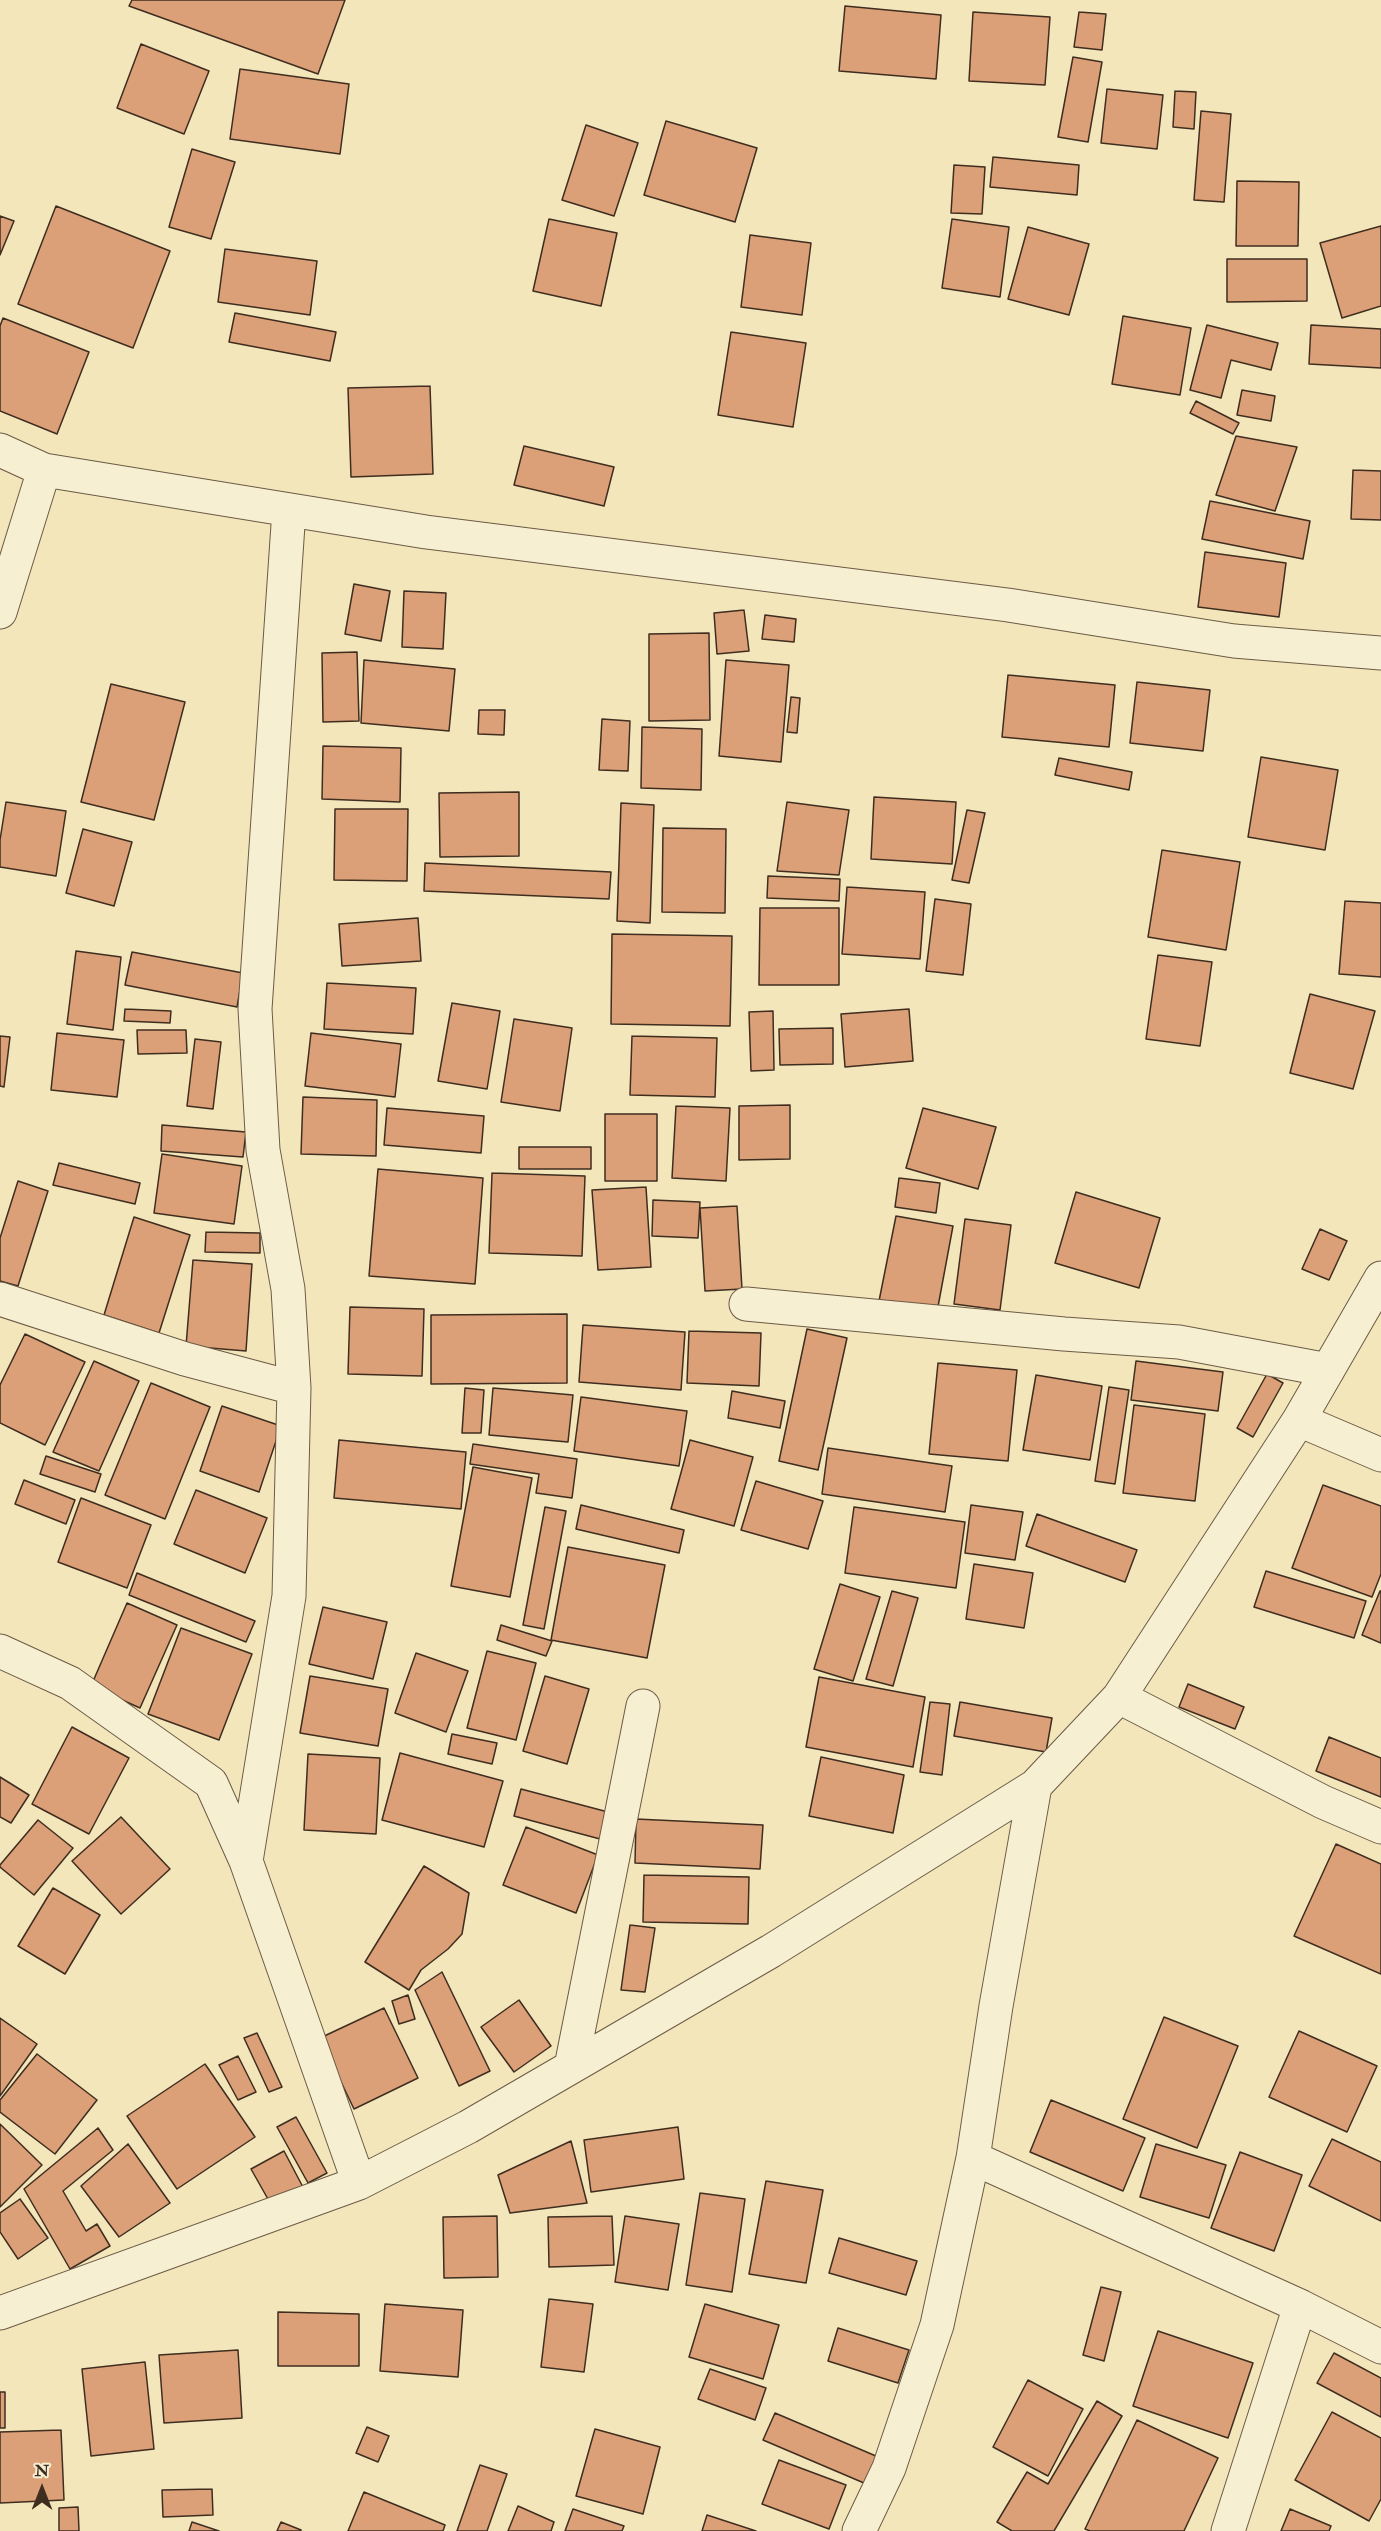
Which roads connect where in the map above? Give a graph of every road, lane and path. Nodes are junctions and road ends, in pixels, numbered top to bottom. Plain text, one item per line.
1 (0, 450) edge
2 (44, 470) junction
3 (289, 510) junction
4 (0, 612) edge
5 (1381, 653) edge
6 (1381, 1278) edge
7 (0, 1299) edge
8 (746, 1304) dead end
9 (1328, 1370) junction
10 (294, 1388) junction
11 (1299, 1420) junction
12 (1381, 1455) edge
13 (0, 1651) edge
14 (1119, 1697) junction
15 (643, 1706) dead end
16 (1035, 1785) junction
17 (1381, 1827) edge
18 (246, 1861) junction
19 (571, 2067) junction
20 (973, 2158) junction
21 (359, 2183) junction
22 (1300, 2306) junction
23 (0, 2313) edge
24 (1381, 2347) edge
25 (859, 2531) edge
26 (1228, 2531) edge

1 - 2 street
2 - 3 street
2 - 4 street
3 - 5 street
3 - 10 street
6 - 9 street
7 - 10 street
8 - 9 street
9 - 11 street
10 - 18 street
11 - 12 street
11 - 14 street
13 - 18 street
14 - 16 street
14 - 17 street
15 - 19 street
16 - 19 street
16 - 20 street
18 - 21 street
19 - 21 street
20 - 22 street
20 - 25 street
21 - 23 street
22 - 24 street
22 - 26 street

